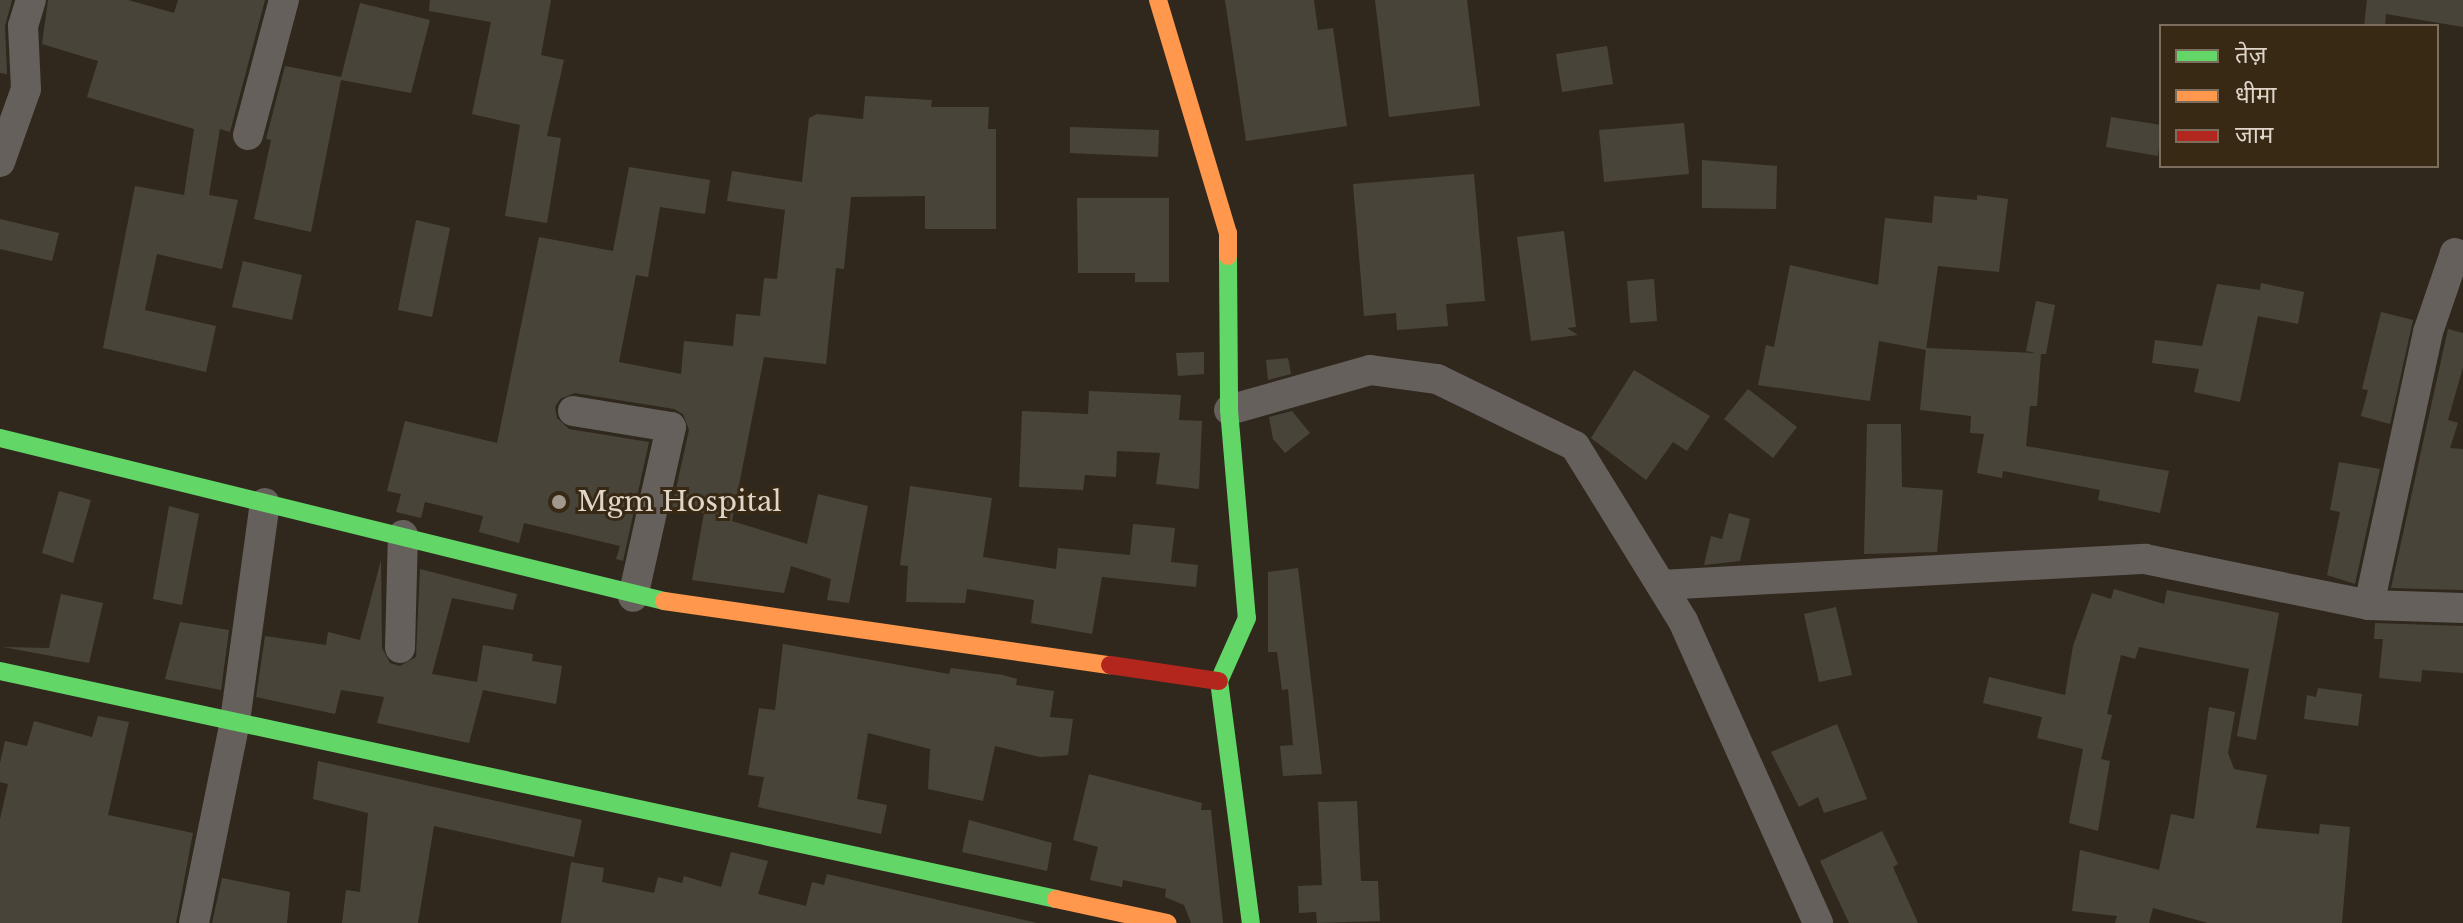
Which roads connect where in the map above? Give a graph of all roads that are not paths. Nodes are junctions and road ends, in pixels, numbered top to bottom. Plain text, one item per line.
1 (31, 0) edge
2 (284, 0) edge
3 (1158, 0) edge
4 (248, 135) dead end
5 (0, 162) edge
6 (2463, 257) edge
7 (1229, 410) junction
8 (573, 411) dead end
9 (0, 438) edge
10 (265, 503) junction
11 (403, 535) junction
12 (1661, 585) junction
13 (633, 597) junction
14 (2369, 605) junction
15 (2463, 608) edge
16 (400, 648) dead end
17 (0, 671) edge
18 (1219, 681) junction
19 (235, 721) junction
20 (194, 923) edge
21 (1167, 923) edge
22 (1251, 923) edge
23 (1818, 923) edge

1 - 5 street
2 - 4 street
3 - 7 street
6 - 14 street
7 - 12 street
7 - 18 street
8 - 13 street
9 - 10 street
10 - 11 street
10 - 19 street
11 - 13 street
11 - 16 street
12 - 14 street
12 - 23 street
13 - 18 street
14 - 15 street
17 - 19 street
18 - 22 street
19 - 20 street
19 - 21 street

